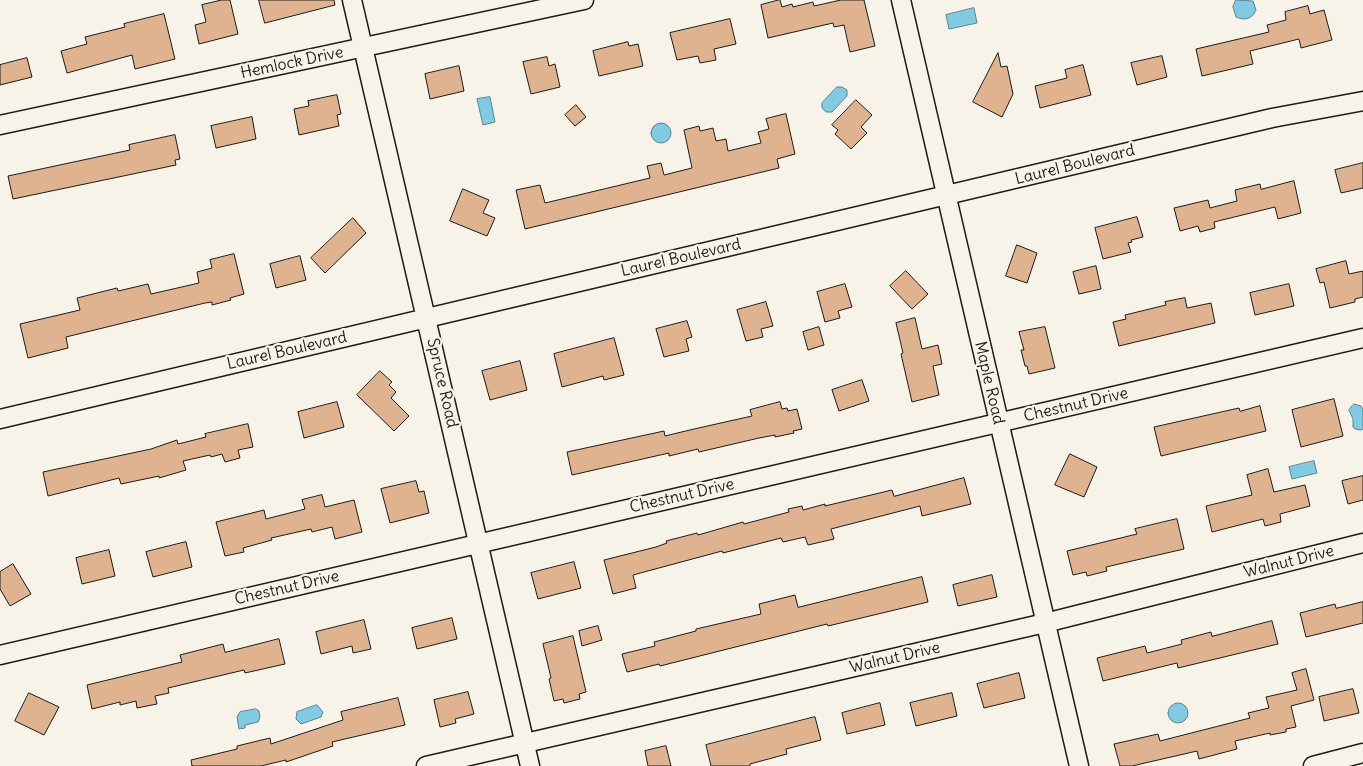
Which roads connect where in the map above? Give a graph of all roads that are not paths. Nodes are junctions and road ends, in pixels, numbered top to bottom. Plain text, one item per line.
1 (352, 0) edge
2 (584, 0) edge
3 (901, 0) edge
4 (363, 48) junction
5 (1363, 101) edge
6 (0, 125) edge
7 (947, 196) junction
8 (427, 318) junction
9 (1363, 338) edge
10 (0, 419) edge
11 (998, 424) junction
12 (479, 543) junction
13 (1363, 543) edge
14 (1045, 623) junction
15 (0, 654) edge
16 (525, 744) junction
17 (1363, 753) edge
18 (426, 766) edge
19 (530, 766) edge
20 (1079, 766) edge
21 (1313, 766) edge

1 - 4 street, Spruce Road
2 - 4 street, Hemlock Drive
3 - 7 street, Maple Road
4 - 6 street, Hemlock Drive
4 - 8 street, Spruce Road
5 - 7 street, Laurel Boulevard
7 - 8 street, Laurel Boulevard
7 - 11 street, Maple Road
8 - 10 street, Laurel Boulevard
8 - 12 street, Spruce Road
9 - 11 street, Chestnut Drive
11 - 12 street, Chestnut Drive
11 - 14 street, Maple Road
12 - 15 street, Chestnut Drive
12 - 16 street, Spruce Road
13 - 14 street, Walnut Drive
14 - 16 street, Walnut Drive
14 - 20 street, Maple Road
16 - 18 street, Walnut Drive
16 - 19 street, Spruce Road
17 - 21 street

